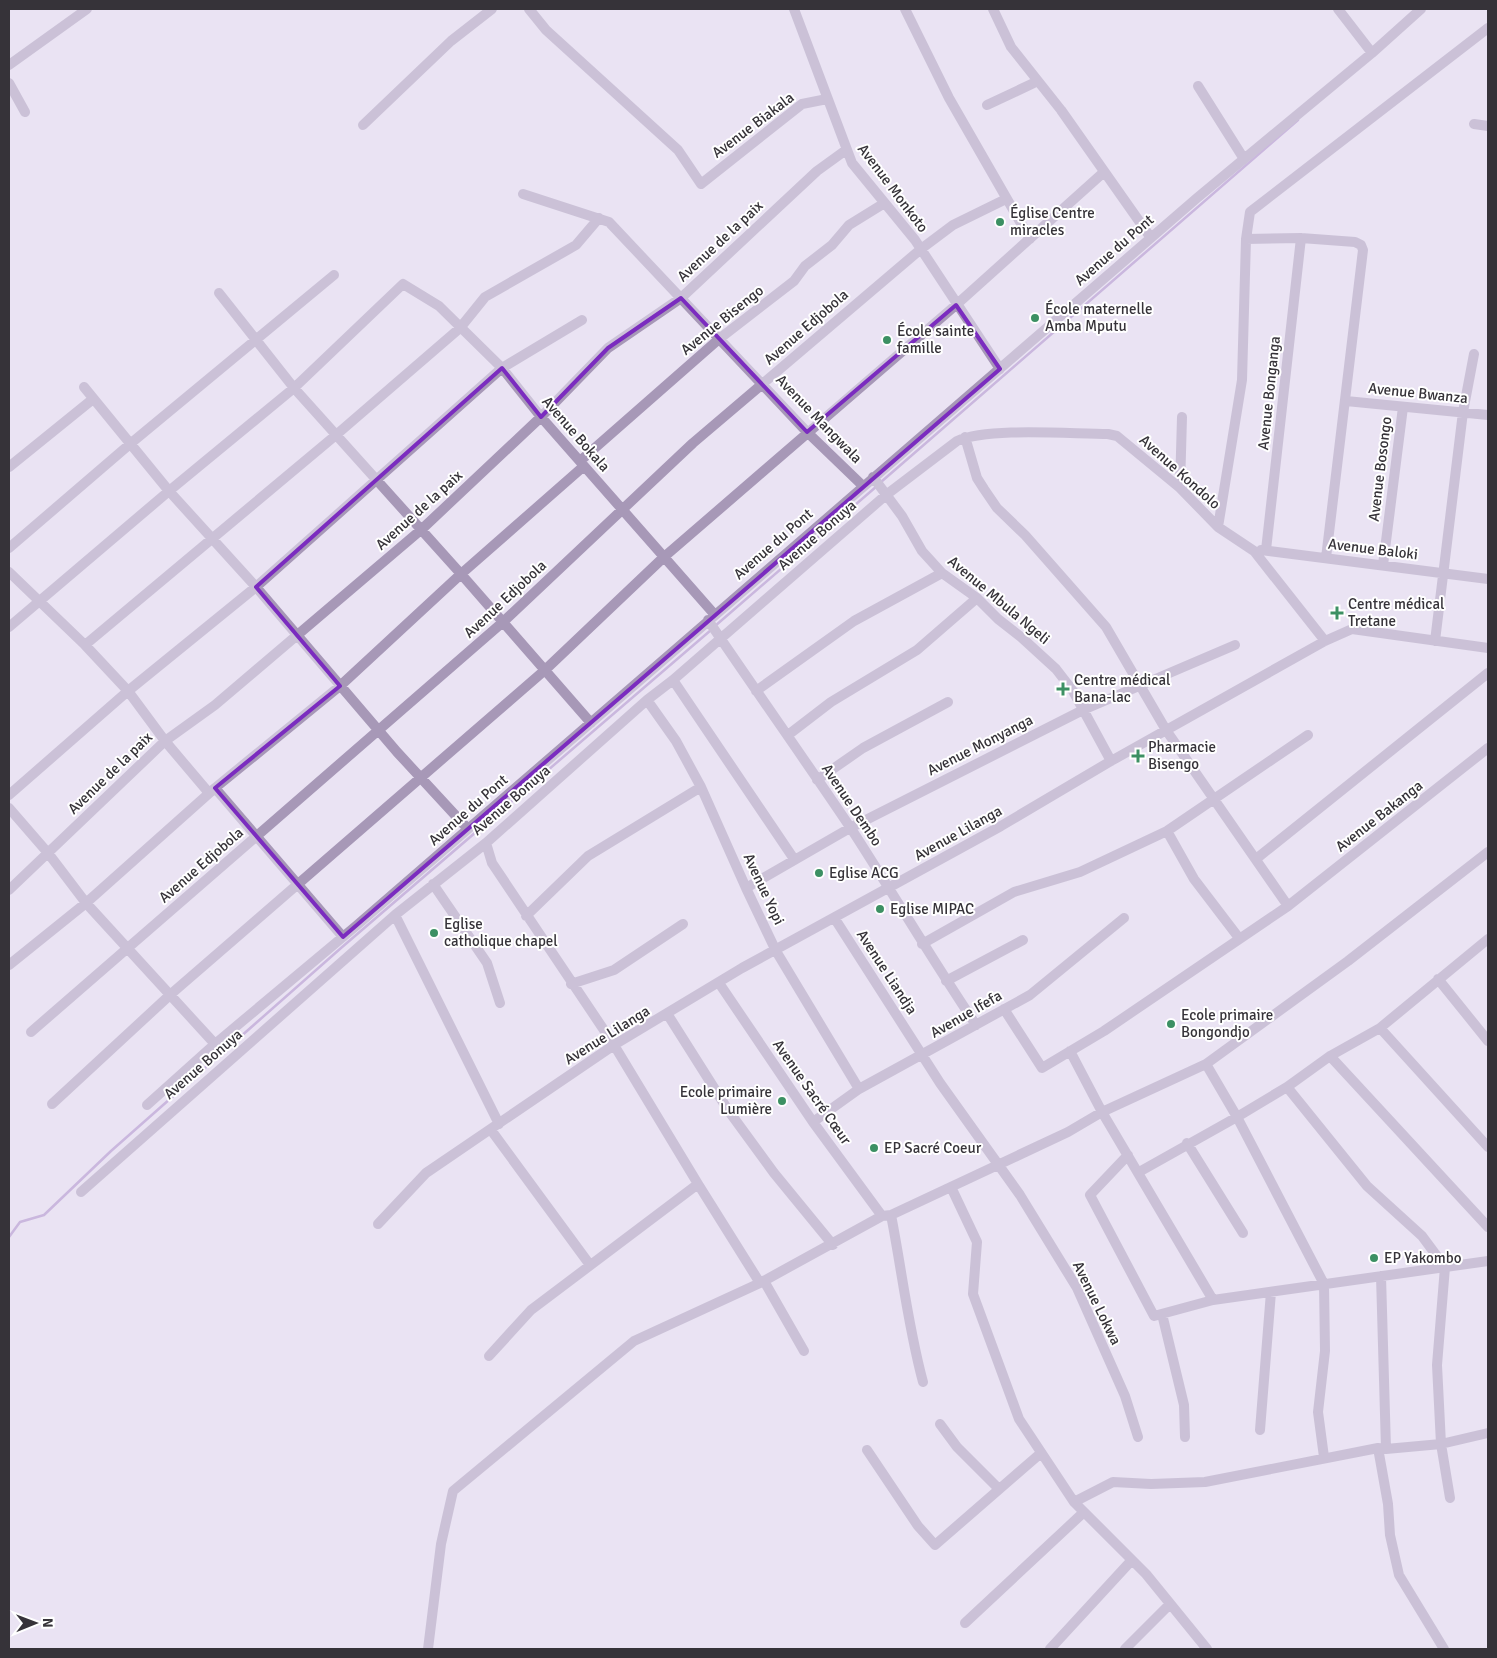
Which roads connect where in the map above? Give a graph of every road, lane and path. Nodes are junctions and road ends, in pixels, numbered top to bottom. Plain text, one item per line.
1 (87, 9) edge
2 (492, 9) edge
3 (529, 9) edge
4 (794, 9) edge
5 (905, 9) edge
6 (993, 9) edge
7 (1338, 9) edge
8 (1421, 9) edge
9 (1488, 28) edge
10 (1372, 53) junction
11 (9, 66) edge
12 (1038, 81) junction
13 (9, 83) edge
14 (1198, 86) dead end
15 (827, 99) junction
16 (987, 105) dead end
17 (25, 112) dead end
18 (1474, 124) dead end
19 (363, 125) dead end
20 (1488, 126) edge
21 (846, 150) junction
22 (1244, 159) junction
23 (1104, 172) junction
24 (523, 194) dead end
25 (1006, 199) junction
26 (883, 204) junction
27 (599, 218) junction
28 (1151, 238) junction
29 (1301, 238) junction
30 (1030, 239) junction
31 (1246, 239) junction
32 (921, 249) junction
33 (334, 275) dead end
34 (219, 293) dead end
35 (681, 298) junction
36 (956, 305) junction
37 (582, 320) dead end
38 (460, 328) junction
39 (719, 339) junction
40 (255, 341) junction
41 (1474, 354) dead end
42 (502, 368) junction
43 (1000, 370) junction
44 (763, 384) junction
45 (84, 387) dead end
46 (294, 388) junction
47 (93, 399) junction
48 (1346, 401) junction
49 (1403, 407) junction
50 (1463, 412) junction
51 (1488, 415) edge
52 (541, 417) junction
53 (1182, 417) dead end
54 (807, 432) junction
55 (336, 435) junction
56 (965, 437) junction
57 (130, 444) junction
58 (582, 464) junction
59 (9, 467) edge
60 (376, 480) junction
61 (879, 485) junction
62 (864, 486) junction
63 (1180, 488) junction
64 (169, 491) junction
65 (622, 510) junction
66 (1218, 527) junction
67 (422, 530) junction
68 (212, 538) junction
69 (9, 548) edge
70 (1266, 550) junction
71 (1254, 551) junction
72 (664, 557) junction
73 (1326, 558) junction
74 (1383, 565) junction
75 (9, 572) edge
76 (942, 573) junction
77 (1444, 573) junction
78 (461, 574) junction
79 (1488, 579) edge
80 (256, 587) junction
81 (977, 598) junction
82 (40, 602) junction
83 (504, 622) junction
84 (714, 625) junction
85 (9, 627) edge
86 (295, 635) junction
87 (1435, 640) junction
88 (1325, 641) junction
89 (85, 645) junction
90 (1235, 645) dead end
91 (1488, 648) edge
92 (545, 670) junction
93 (1488, 673) edge
94 (673, 680) junction
95 (1141, 685) junction
96 (340, 686) junction
97 (128, 691) junction
98 (756, 691) junction
99 (647, 700) junction
100 (948, 702) dead end
101 (1083, 710) junction
102 (591, 723) junction
103 (1166, 730) junction
104 (380, 732) junction
105 (788, 735) junction
106 (1308, 735) dead end
107 (165, 741) junction
108 (1488, 748) edge
109 (1112, 761) junction
110 (421, 778) junction
111 (817, 780) junction
112 (701, 787) junction
113 (212, 790) junction
114 (9, 795) edge
115 (1216, 800) junction
116 (9, 808) edge
117 (850, 828) junction
118 (468, 829) junction
119 (1167, 831) junction
120 (257, 835) junction
121 (486, 843) junction
122 (1488, 852) edge
123 (48, 853) junction
124 (794, 859) junction
125 (1256, 859) junction
126 (298, 884) junction
127 (434, 884) junction
128 (746, 888) junction
129 (890, 888) junction
130 (9, 890) edge
131 (86, 903) junction
132 (1288, 906) junction
133 (395, 915) junction
134 (526, 916) junction
135 (1124, 918) dead end
136 (835, 919) junction
137 (683, 924) dead end
138 (343, 937) junction
139 (1239, 938) junction
140 (1488, 939) edge
141 (1023, 940) dead end
142 (922, 944) junction
143 (128, 948) junction
144 (776, 951) junction
145 (9, 965) edge
146 (1438, 979) junction
147 (946, 981) junction
148 (719, 983) junction
149 (572, 984) junction
150 (170, 994) junction
151 (500, 1004) dead end
152 (1004, 1009) junction
153 (668, 1015) junction
154 (976, 1025) junction
155 (1380, 1028) junction
156 (31, 1032) dead end
157 (1488, 1041) edge
158 (215, 1044) junction
159 (614, 1045) junction
160 (1070, 1051) junction
161 (922, 1056) junction
162 (1330, 1056) junction
163 (1206, 1064) junction
164 (1288, 1087) junction
165 (860, 1089) junction
166 (52, 1104) dead end
167 (147, 1104) dead end
168 (1102, 1112) junction
169 (1237, 1117) junction
170 (813, 1122) junction
171 (495, 1127) junction
172 (1187, 1143) junction
173 (1488, 1147) edge
174 (1128, 1155) junction
175 (998, 1164) junction
176 (1139, 1172) junction
177 (698, 1184) junction
178 (951, 1187) junction
179 (81, 1192) dead end
180 (886, 1216) junction
181 (378, 1224) dead end
182 (1488, 1227) edge
183 (1243, 1234) dead end
184 (833, 1245) junction
185 (1488, 1262) edge
186 (590, 1265) junction
187 (1445, 1267) junction
188 (1381, 1276) junction
189 (762, 1282) junction
190 (1324, 1284) junction
191 (1271, 1292) junction
192 (1213, 1300) junction
193 (1162, 1314) junction
194 (804, 1351) dead end
195 (489, 1356) dead end
196 (923, 1382) dead end
197 (940, 1424) dead end
198 (1260, 1430) dead end
199 (1488, 1432) edge
200 (1138, 1437) dead end
201 (1185, 1437) dead end
202 (1441, 1444) junction
203 (1382, 1449) junction
204 (867, 1450) dead end
205 (1041, 1453) junction
206 (1324, 1457) junction
207 (999, 1489) junction
208 (1450, 1498) dead end
209 (1074, 1502) junction
210 (1084, 1512) junction
211 (1131, 1561) junction
212 (1169, 1605) junction
213 (966, 1624) dead end
214 (428, 1649) edge
215 (1050, 1649) edge
216 (1125, 1649) edge
217 (1207, 1649) edge
218 (1444, 1649) edge

1 - 11 street
2 - 19 street
3 - 15 street, Avenue Biakala
4 - 15 street, Avenue Monkoto
5 - 25 street
6 - 12 street
7 - 10 street
8 - 10 street, Avenue du Pont
9 - 31 street
10 - 22 street, Avenue du Pont
12 - 16 street
12 - 23 street
13 - 17 street
14 - 22 street
15 - 21 street, Avenue Monkoto
18 - 20 street
21 - 26 street, Avenue Monkoto
21 - 35 street, Avenue de la paix
22 - 28 street, Avenue du Pont
23 - 28 street
23 - 30 street
24 - 27 street, Avenue Mangwala
25 - 30 street
25 - 32 street, Avenue Edjobola
26 - 32 street, Avenue Monkoto
26 - 39 street, Avenue Bisengo
27 - 35 street, Avenue Mangwala
27 - 38 street
28 - 43 street, Avenue du Pont
29 - 31 street
29 - 48 street
29 - 70 street, Avenue Bonganga
30 - 36 street
31 - 66 street
32 - 36 street, Avenue Monkoto
32 - 44 street, Avenue Edjobola
33 - 40 street
34 - 40 street
35 - 39 street, Avenue Mangwala
35 - 52 street, Avenue de la paix
36 - 43 street, Avenue Monkoto
36 - 54 street
37 - 42 street
38 - 42 street, Avenue Bokala
38 - 46 street, Avenue Bokala
38 - 55 street
39 - 44 street, Avenue Mangwala
39 - 58 street, Avenue Bisengo
40 - 46 street
40 - 57 street
41 - 50 street
42 - 52 street, Avenue Bokala
42 - 60 street
43 - 61 street, Avenue du Pont
44 - 54 street, Avenue Mangwala
44 - 65 street, Avenue Edjobola
45 - 47 street
46 - 55 street
46 - 64 street
47 - 57 street
47 - 59 street
48 - 49 street, Avenue Bwanza
48 - 73 street
49 - 50 street, Avenue Bwanza
49 - 74 street, Avenue Bosongo
50 - 51 street, Avenue Bwanza
50 - 77 street
52 - 58 street, Avenue Bokala
52 - 67 street, Avenue de la paix
53 - 63 street
54 - 62 street, Avenue Mangwala
54 - 72 street
55 - 60 street
55 - 68 street
56 - 61 street, Avenue Bonuya
56 - 63 street, Avenue Kondolo
56 - 95 street
57 - 64 street
57 - 69 street
58 - 65 street, Avenue Bokala
58 - 78 street, Avenue Bisengo
60 - 67 street
60 - 80 street
61 - 62 street, Avenue du Pont
61 - 76 street, Avenue Mbula Ngeli
61 - 84 street, Avenue Bonuya
62 - 84 street, Avenue du Pont
63 - 66 street, Avenue Kondolo
64 - 68 street
64 - 82 street
65 - 72 street, Avenue Bokala
65 - 83 street, Avenue Edjobola
66 - 71 street, Avenue Kondolo
67 - 78 street
67 - 86 street, Avenue de la paix
68 - 80 street
68 - 89 street
70 - 71 street, Avenue Baloki
70 - 73 street, Avenue Baloki
71 - 88 street, Avenue Kondolo
72 - 84 street, Avenue Bokala
72 - 92 street
73 - 74 street, Avenue Baloki
74 - 77 street, Avenue Baloki
75 - 82 street
76 - 81 street, Avenue Mbula Ngeli
76 - 98 street
77 - 79 street, Avenue Baloki
77 - 87 street
78 - 83 street
78 - 96 street, Avenue Bisengo
80 - 86 street
80 - 97 street
81 - 101 street, Avenue Mbula Ngeli
81 - 105 street
82 - 85 street
82 - 89 street
83 - 92 street
83 - 104 street, Avenue Edjobola
84 - 94 street, Avenue Bonuya
84 - 98 street, Avenue Dembo
84 - 102 street, Avenue du Pont
86 - 96 street
86 - 107 street, Avenue de la paix
87 - 88 street, Avenue Lilanga
87 - 91 street, Avenue Lilanga
88 - 103 street, Avenue Lilanga
89 - 97 street
90 - 95 street, Avenue Monyanga
92 - 102 street
92 - 110 street
93 - 125 street
94 - 99 street, Avenue Bonuya
94 - 124 street
95 - 101 street, Avenue Monyanga
95 - 103 street
96 - 104 street
96 - 113 street, Avenue Bisengo
97 - 107 street
97 - 114 street
98 - 105 street, Avenue Dembo
99 - 112 street, Avenue Yopi
99 - 121 street, Avenue Bonuya
100 - 111 street
101 - 109 street, Avenue Mbula Ngeli
101 - 117 street, Avenue Monyanga
102 - 118 street, Avenue du Pont
103 - 109 street, Avenue Lilanga
103 - 115 street
104 - 110 street
104 - 120 street, Avenue Edjobola
105 - 111 street, Avenue Dembo
106 - 115 street
107 - 113 street
107 - 123 street, Avenue de la paix
108 - 132 street, Avenue Bakanga
109 - 129 street, Avenue Lilanga
110 - 118 street
110 - 126 street
111 - 117 street, Avenue Dembo
112 - 128 street, Avenue Yopi
112 - 134 street
113 - 120 street
113 - 131 street, Avenue Bisengo
115 - 119 street
115 - 125 street
116 - 123 street
117 - 124 street, Avenue Monyanga
117 - 129 street, Avenue Dembo
118 - 138 street, Avenue du Pont
119 - 139 street
119 - 142 street
120 - 126 street
120 - 143 street, Avenue Edjobola
121 - 127 street, Avenue Bonuya
121 - 134 street
122 - 163 street
123 - 130 street, Avenue de la paix
123 - 131 street
124 - 128 street, Avenue Monyanga
125 - 132 street
126 - 138 street
126 - 150 street
127 - 133 street, Avenue Bonuya
127 - 151 street
128 - 144 street, Avenue Yopi
129 - 136 street, Avenue Lilanga
129 - 142 street, Avenue Dembo
131 - 143 street
131 - 145 street, Avenue Bisengo
132 - 139 street, Avenue Bakanga
133 - 171 street
133 - 179 street, Avenue Bonuya
134 - 149 street
135 - 152 street, Avenue Ifefa
136 - 144 street, Avenue Lilanga
136 - 161 street, Avenue Liandja
137 - 149 street
138 - 158 street, Avenue du Pont
139 - 160 street, Avenue Bakanga
140 - 146 street
141 - 147 street
142 - 147 street, Avenue Dembo
143 - 150 street
143 - 156 street, Avenue Edjobola
144 - 148 street, Avenue Lilanga
144 - 165 street, Avenue Yopi
146 - 155 street
146 - 157 street
147 - 154 street, Avenue Dembo
148 - 153 street, Avenue Lilanga
148 - 170 street, Avenue Sacré Cœur
149 - 159 street
150 - 158 street
150 - 166 street
152 - 154 street, Avenue Ifefa
152 - 160 street, Avenue Bakanga
153 - 159 street, Avenue Lilanga
153 - 184 street
154 - 161 street, Avenue Ifefa
155 - 162 street
155 - 173 street
158 - 167 street, Avenue du Pont
159 - 171 street, Avenue Lilanga
159 - 177 street
160 - 168 street
161 - 165 street, Avenue Ifefa
161 - 175 street, Avenue Liandja
162 - 164 street
162 - 182 street
163 - 168 street
163 - 169 street
164 - 169 street
164 - 187 street
165 - 170 street, Avenue Ifefa
168 - 174 street
168 - 175 street
169 - 172 street
169 - 190 street
170 - 180 street, Avenue Sacré Cœur
171 - 181 street, Avenue Lilanga
171 - 186 street
172 - 176 street
172 - 183 street
174 - 176 street
174 - 193 street
175 - 178 street
175 - 200 street, Avenue Lokwa
176 - 192 street
177 - 186 street
177 - 189 street
178 - 180 street
178 - 205 street
180 - 184 street
180 - 196 street
184 - 189 street
185 - 187 street
186 - 195 street
187 - 188 street
187 - 202 street
188 - 190 street
188 - 203 street
189 - 194 street
189 - 214 street
190 - 191 street
190 - 206 street
191 - 192 street
191 - 198 street
192 - 193 street
193 - 201 street
197 - 207 street
199 - 202 street
202 - 203 street
202 - 208 street
203 - 206 street
203 - 218 street
204 - 207 street
205 - 207 street
205 - 209 street
206 - 209 street
209 - 210 street
210 - 211 street
210 - 213 street
211 - 212 street
211 - 215 street
212 - 216 street
212 - 217 street

